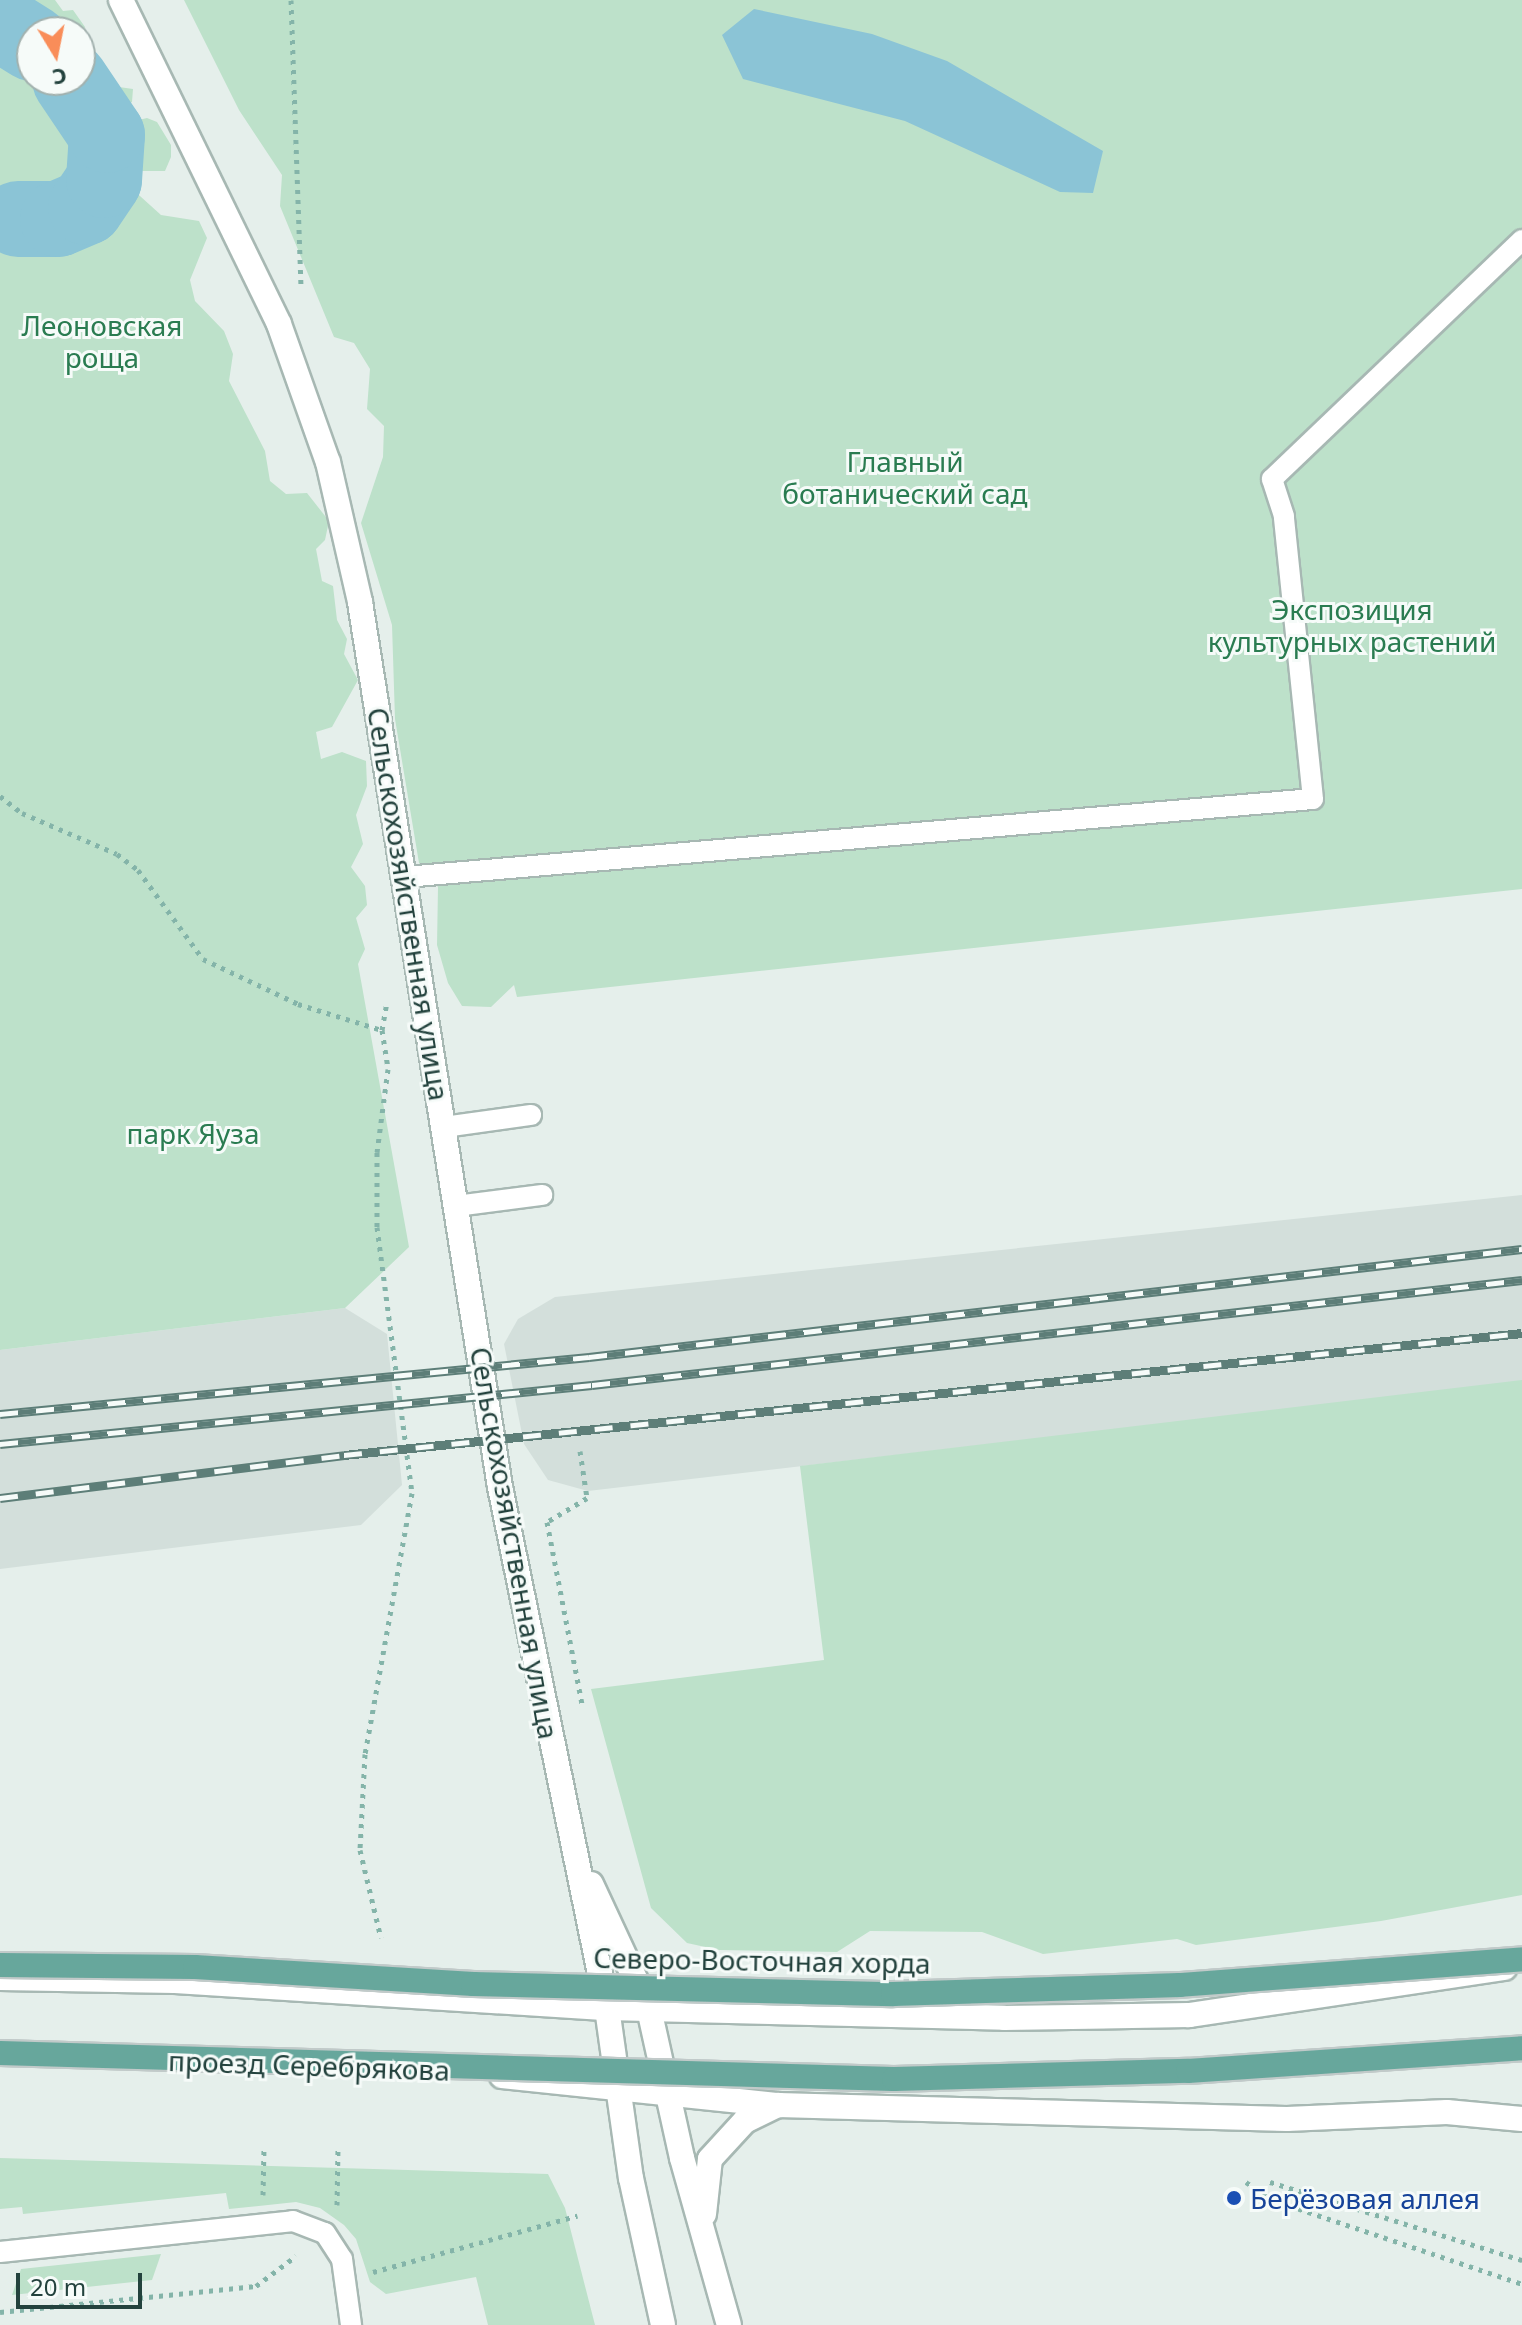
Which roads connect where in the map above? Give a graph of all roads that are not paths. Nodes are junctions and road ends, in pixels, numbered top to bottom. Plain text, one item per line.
1 (121, 0) edge
2 (1522, 240) edge
3 (405, 877) junction
4 (531, 1115) dead end
5 (444, 1127) junction
6 (542, 1195) dead end
7 (456, 1206) junction
8 (573, 1846) junction
9 (1522, 1962) edge
10 (0, 1965) edge
11 (0, 1978) edge
12 (607, 2008) junction
13 (649, 2009) junction
14 (1522, 2048) edge
15 (0, 2054) edge
16 (616, 2092) junction
17 (668, 2096) junction
18 (778, 2105) junction
19 (1522, 2108) edge
20 (1447, 2112) junction
21 (1522, 2119) edge
22 (0, 2252) edge
23 (715, 2267) junction
24 (351, 2325) edge
25 (663, 2325) edge
26 (729, 2325) edge

1 - 3 main road, Сельскохозяйственная улица
2 - 3 lane
3 - 5 main road, Сельскохозяйственная улица
4 - 5 lane
5 - 7 main road, Сельскохозяйственная улица
6 - 7 lane
7 - 8 main road, Сельскохозяйственная улица
8 - 12 main road, Сельскохозяйственная улица
8 - 13 main road, Сельскохозяйственная улица
9 - 10 main road, Северо-Восточная хорда, bridge
9 - 13 main road
11 - 12 main road
12 - 13 main road
12 - 16 main road, Сельскохозяйственная улица
13 - 17 main road, Сельскохозяйственная улица
14 - 15 main road, bridge
15 - 16 main road, проезд Серебрякова
16 - 17 main road
16 - 25 main road, Сельскохозяйственная улица
17 - 18 main road
17 - 23 main road, Сельскохозяйственная улица
18 - 20 main road
18 - 23 main road
19 - 20 main road
20 - 21 main road
22 - 24 lane
23 - 26 main road, Сельскохозяйственная улица

